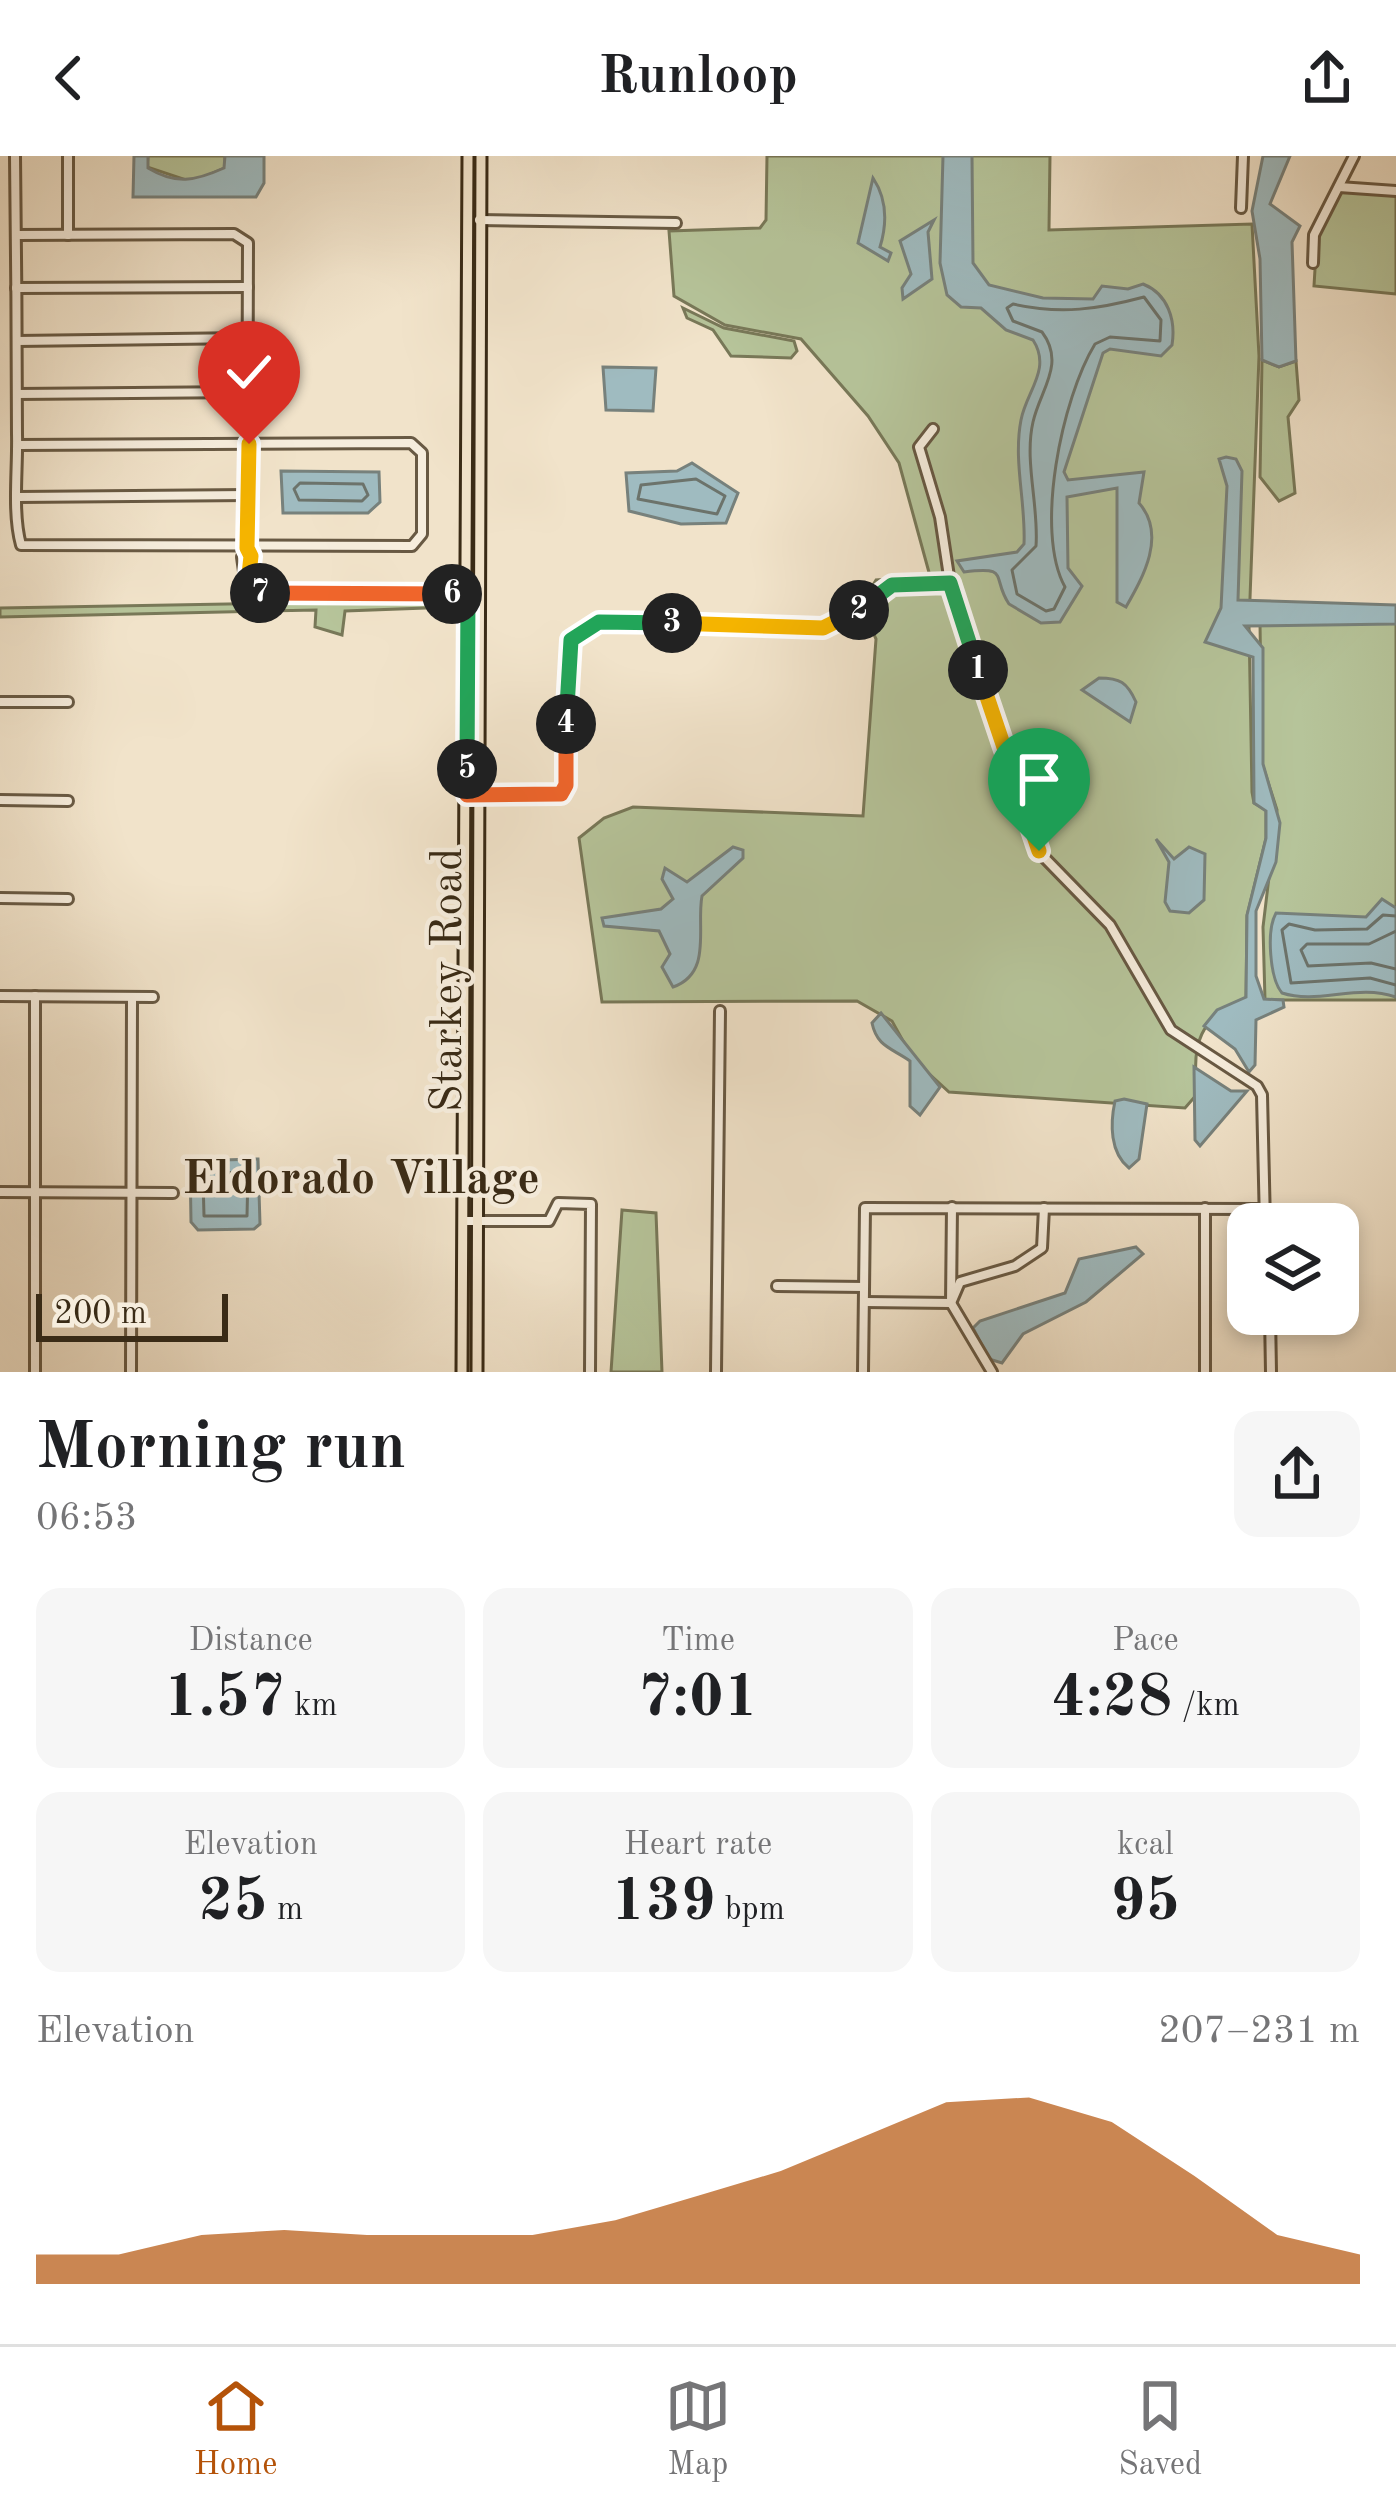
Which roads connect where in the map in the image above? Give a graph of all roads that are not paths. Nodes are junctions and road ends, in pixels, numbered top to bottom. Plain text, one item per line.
1 (15, 156) edge
2 (68, 156) edge
3 (468, 156) edge
4 (481, 156) edge
5 (1243, 156) edge
6 (1354, 156) edge
7 (1339, 187) junction
8 (1396, 191) edge
9 (1241, 208) dead end
10 (468, 220) junction
11 (481, 220) junction
12 (676, 223) dead end
13 (16, 236) junction
14 (68, 236) junction
15 (1312, 262) dead end
16 (248, 287) junction
17 (16, 288) junction
18 (248, 338) junction
19 (16, 341) junction
20 (248, 392) junction
21 (17, 394) junction
22 (933, 429) dead end
23 (249, 444) junction
24 (17, 445) junction
25 (249, 495) junction
26 (18, 497) junction
27 (247, 548) junction
28 (950, 583) junction
29 (482, 593) junction
30 (468, 594) junction
31 (0, 702) edge
32 (68, 702) dead end
33 (473, 794) junction
34 (0, 800) edge
35 (68, 801) dead end
36 (0, 898) edge
37 (68, 899) dead end
38 (0, 995) edge
39 (35, 996) junction
40 (153, 997) dead end
41 (132, 1001) junction
42 (720, 1011) dead end
43 (0, 1192) edge
44 (34, 1192) junction
45 (132, 1193) junction
46 (172, 1193) dead end
47 (1264, 1203) edge
48 (952, 1208) junction
49 (1044, 1208) junction
50 (1204, 1208) junction
51 (1227, 1208) edge
52 (464, 1221) junction
53 (478, 1221) junction
54 (777, 1286) dead end
55 (864, 1287) junction
56 (864, 1302) junction
57 (951, 1303) junction
58 (1270, 1335) edge
59 (35, 1372) edge
60 (130, 1372) edge
61 (462, 1372) edge
62 (478, 1372) edge
63 (590, 1372) edge
64 (716, 1372) edge
65 (863, 1372) edge
66 (992, 1372) edge
67 (1204, 1372) edge
68 (1271, 1372) edge

1 - 13 street
2 - 14 street
3 - 10 main road, Starkey Road
4 - 11 main road, Starkey Road
5 - 9 street
6 - 7 street
7 - 8 street
7 - 15 street
10 - 11 street
10 - 30 main road, Starkey Road
11 - 12 street
11 - 29 main road, Starkey Road
13 - 14 street
13 - 17 street
14 - 16 street
16 - 17 street
16 - 18 street
17 - 19 street
18 - 19 street
18 - 20 street
19 - 21 street
20 - 21 street
20 - 23 street
21 - 24 street
22 - 28 street
23 - 24 street
23 - 25 street
23 - 27 street
24 - 26 street
25 - 26 street
25 - 27 street
26 - 27 street
27 - 30 street
28 - 33 street
28 - 47 street
29 - 30 street
29 - 33 main road, Starkey Road
30 - 33 main road, Starkey Road
31 - 32 street
33 - 52 main road, Starkey Road
33 - 53 main road, Starkey Road
34 - 35 street
36 - 37 street
38 - 39 street
39 - 41 street
39 - 44 street
40 - 41 street
41 - 45 street
42 - 64 street
43 - 44 street
44 - 45 street
44 - 59 street
45 - 46 street
45 - 60 street
48 - 49 street
48 - 55 street
48 - 57 street
49 - 50 street
49 - 57 street
50 - 51 street
50 - 67 street
52 - 53 street
52 - 61 main road, Starkey Road
53 - 62 main road, Starkey Road
53 - 63 street
54 - 55 street
55 - 56 street
56 - 57 street
56 - 65 street
57 - 66 street
58 - 68 street

